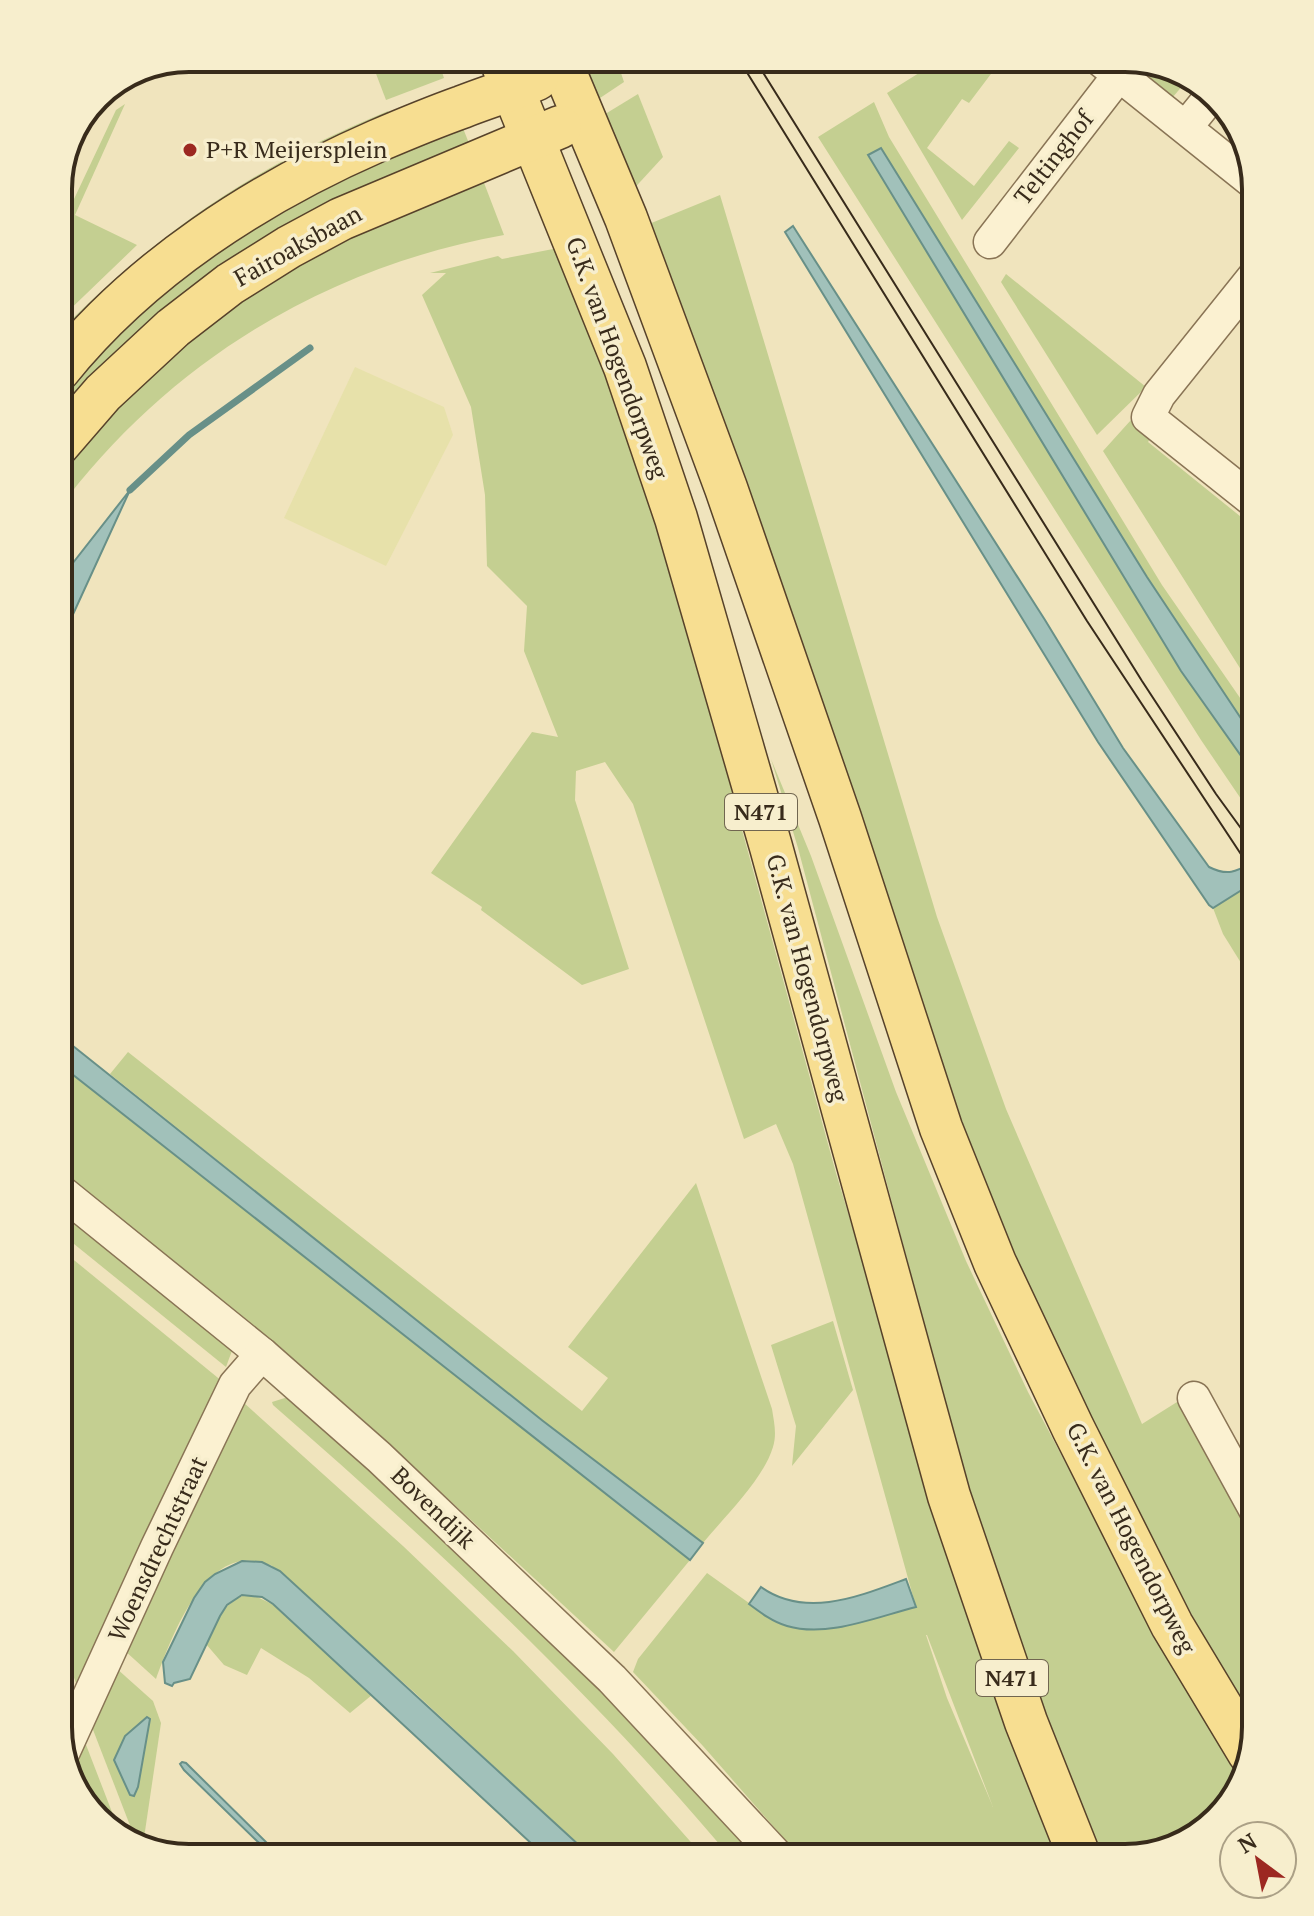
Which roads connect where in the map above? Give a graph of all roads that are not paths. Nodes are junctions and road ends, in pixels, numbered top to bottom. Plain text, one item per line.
1 (565, 72) edge
2 (1105, 72) edge
3 (1114, 72) edge
4 (506, 74) edge
5 (1205, 104) edge
6 (584, 116) junction
7 (1186, 127) junction
8 (534, 139) junction
9 (1241, 172) edge
10 (990, 242) dead end
11 (1242, 291) edge
12 (72, 356) edge
13 (72, 429) edge
14 (1242, 492) edge
15 (72, 1200) edge
16 (262, 1354) junction
17 (1194, 1398) dead end
18 (1242, 1485) edge
19 (72, 1733) edge
20 (1241, 1740) edge
21 (766, 1844) edge
22 (1074, 1844) edge

1 - 6 main road, G.K. van Hogendorpweg / N471
2 - 10 street, Teltinghof
3 - 7 street
4 - 8 main road, G.K. van Hogendorpweg / N471
4 - 12 main road
5 - 7 street
6 - 8 main road, Fairoaksbaan
6 - 20 main road, G.K. van Hogendorpweg / N471
7 - 9 street
8 - 13 main road, Fairoaksbaan
8 - 22 main road, G.K. van Hogendorpweg / N471
11 - 14 street
15 - 16 street, Bovendijk
16 - 19 street, Woensdrechtstraat
16 - 21 street, Bovendijk
17 - 18 street

